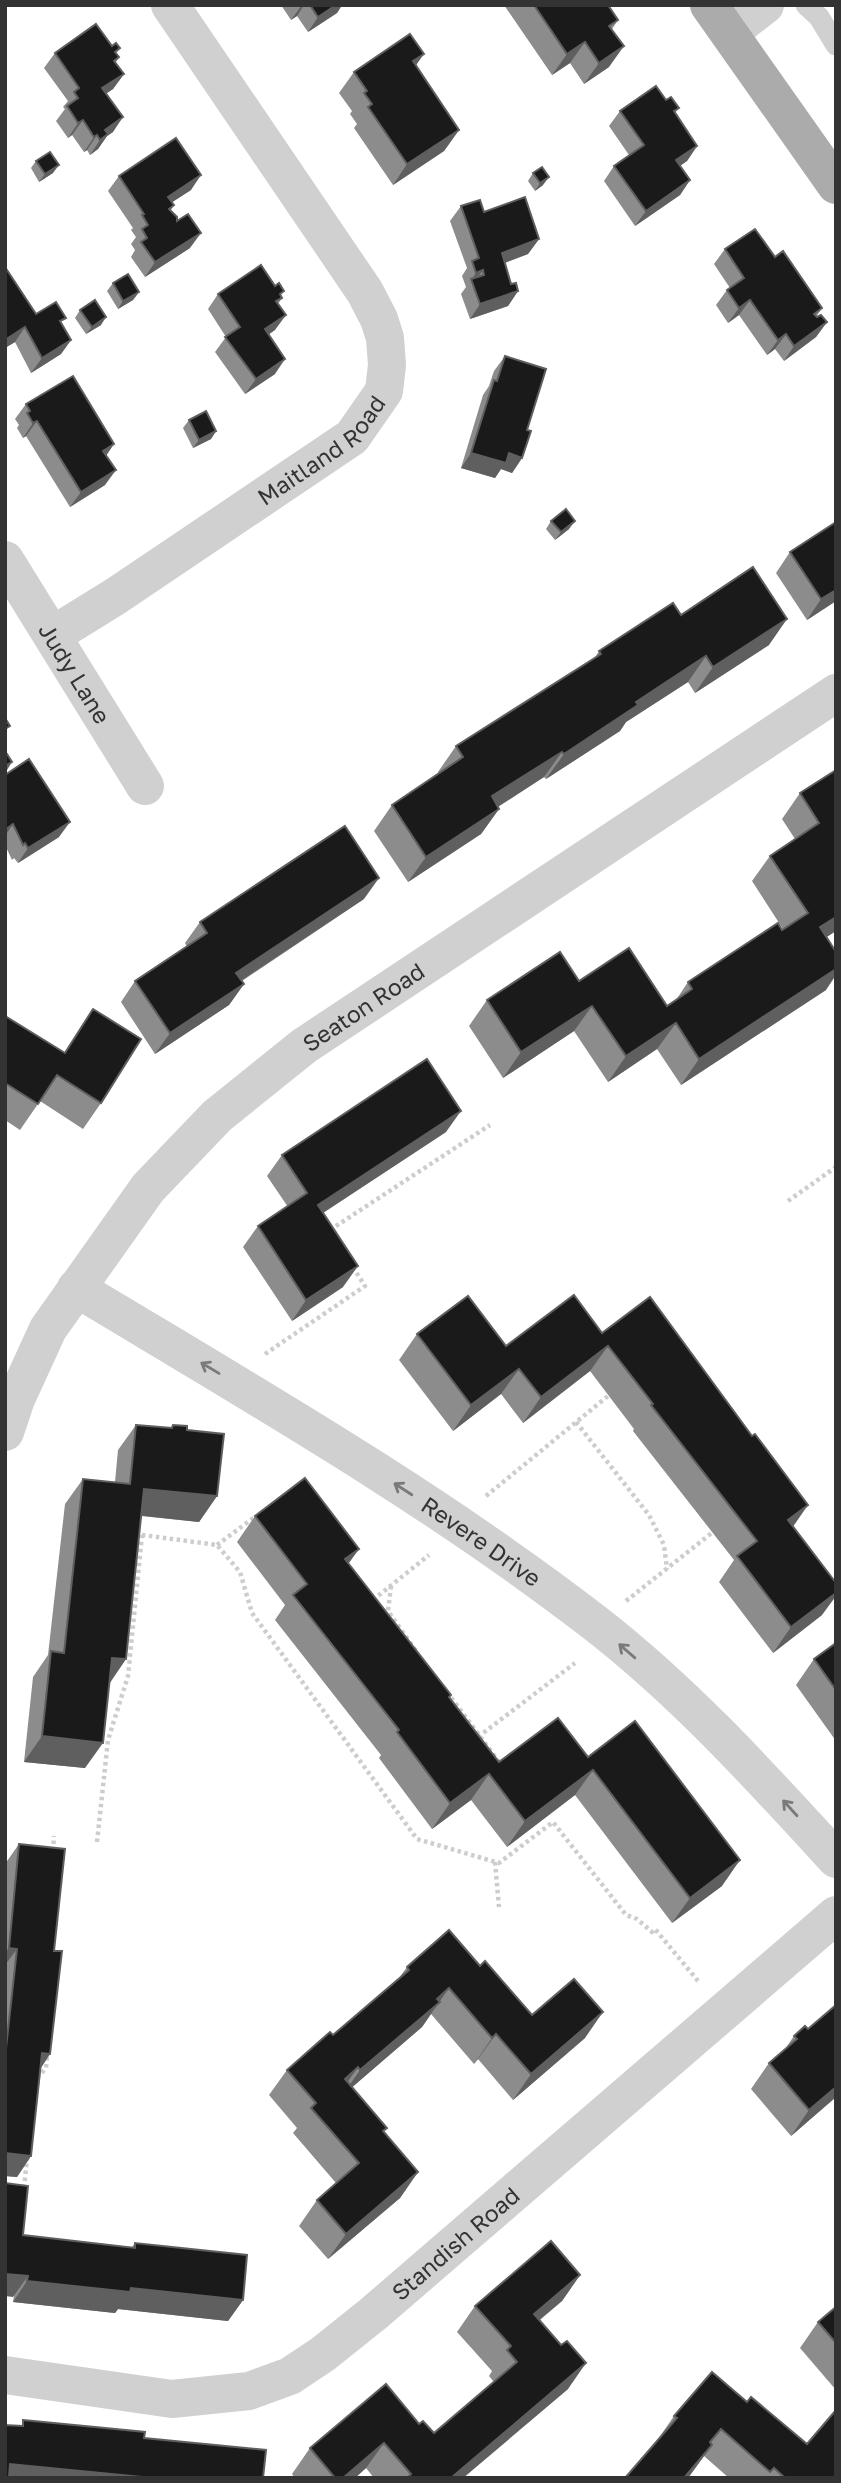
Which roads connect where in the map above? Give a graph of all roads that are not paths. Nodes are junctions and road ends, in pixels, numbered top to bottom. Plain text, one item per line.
1 (170, 5) edge
2 (765, 5) edge
3 (806, 5) edge
4 (719, 19) edge
5 (836, 45) edge
6 (836, 185) edge
7 (5, 560) edge
8 (53, 635) junction
9 (836, 693) edge
10 (145, 786) dead end
11 (76, 1288) junction
12 (5, 1432) edge
13 (836, 1859) edge
14 (836, 1915) edge
15 (5, 2375) edge

1 - 8 street, Maitland Road
2 - 4 street
3 - 5 lane
4 - 6 main road
7 - 8 street, Judy Lane
8 - 10 street, Judy Lane
9 - 11 street, Seaton Road
11 - 12 street, Seaton Road
13 -> 11 street, Revere Drive
14 - 15 street, Standish Road

